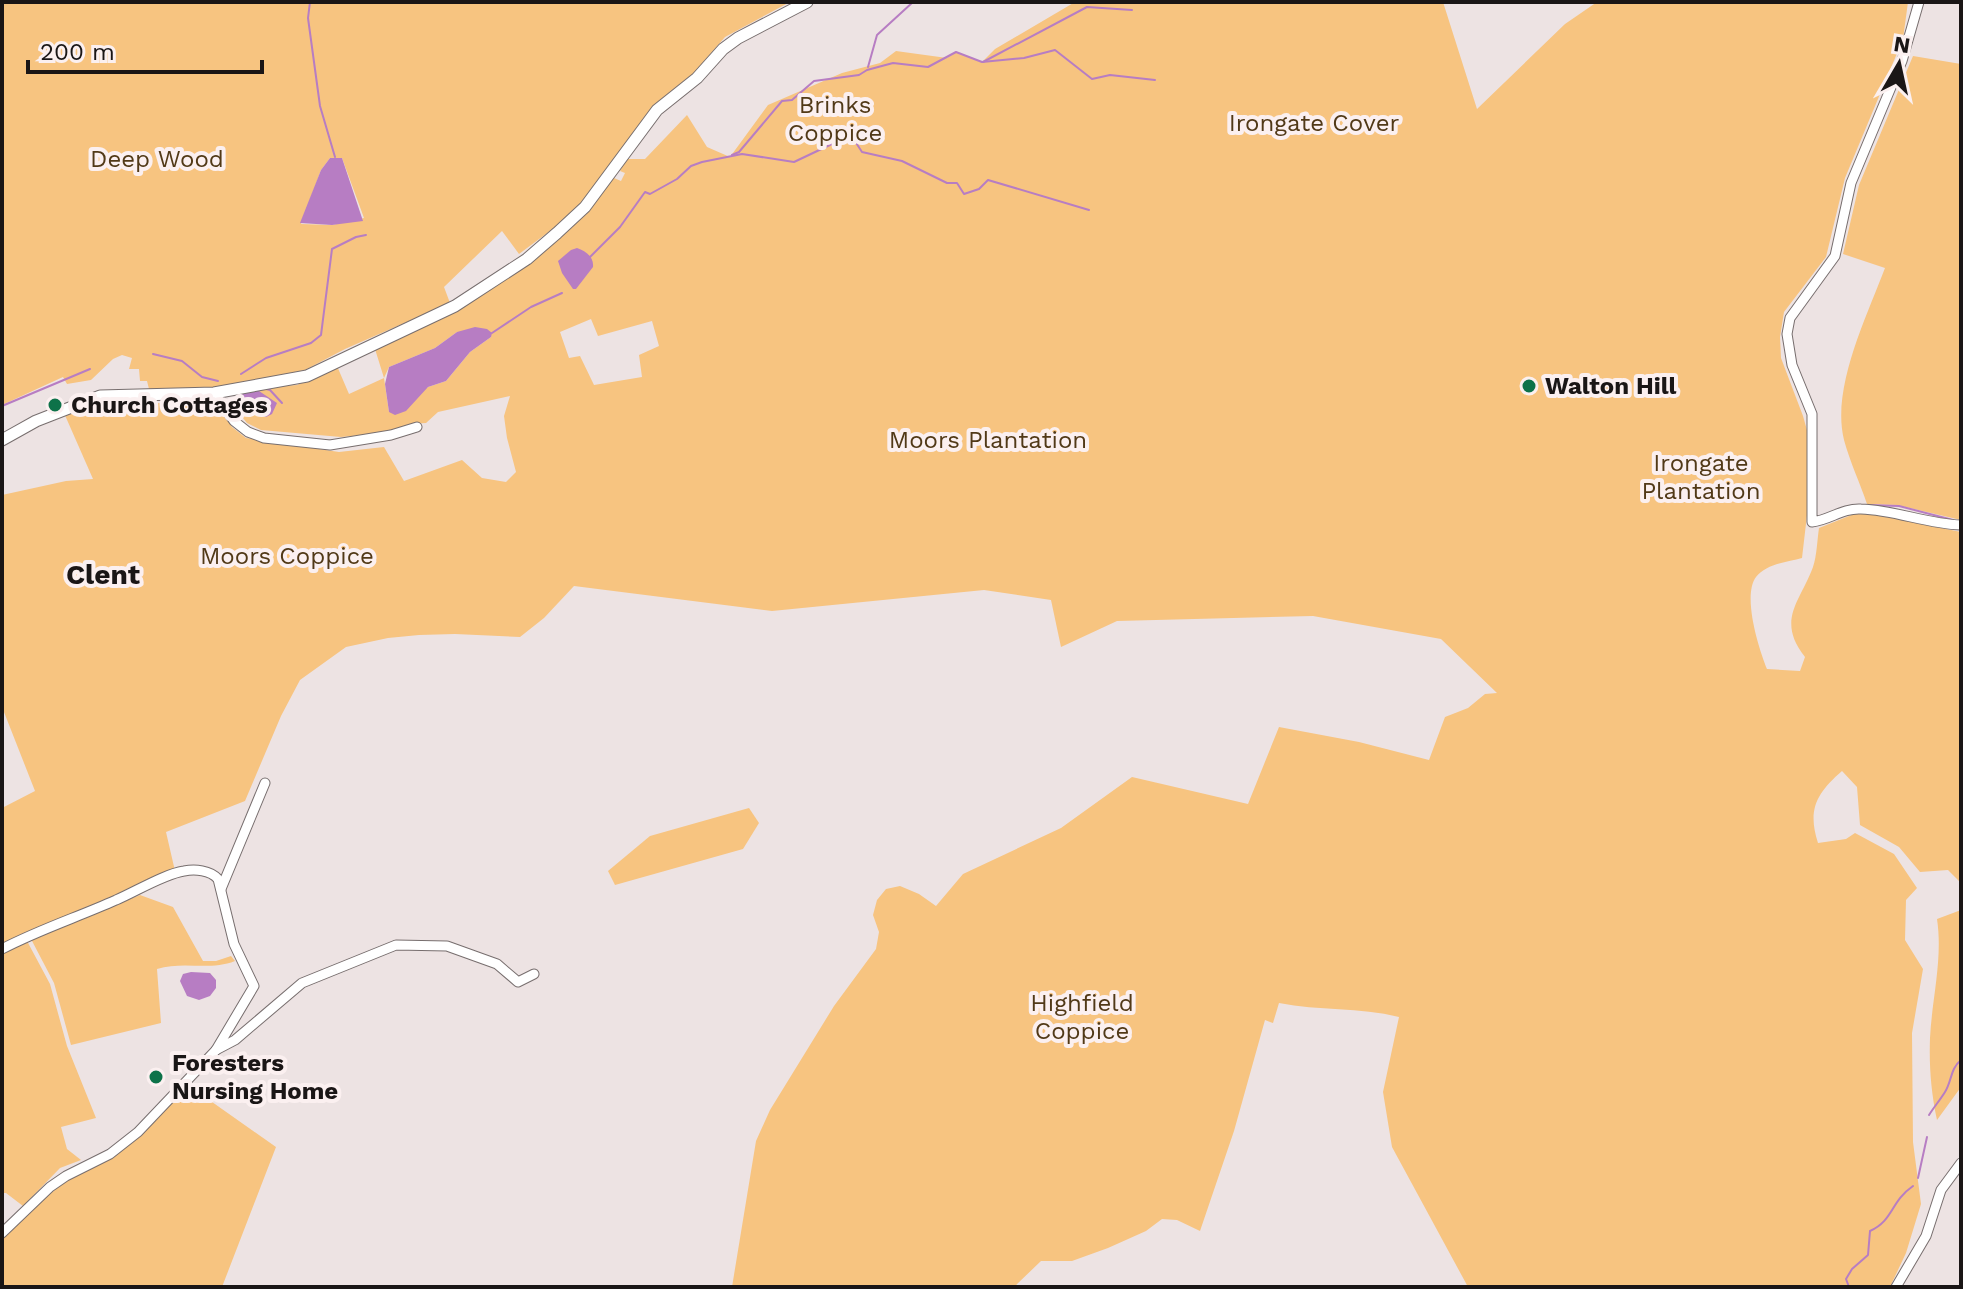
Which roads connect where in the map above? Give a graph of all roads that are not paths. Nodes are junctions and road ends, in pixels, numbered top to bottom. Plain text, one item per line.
1 (807, 2) edge
2 (1919, 2) edge
3 (214, 393) junction
4 (417, 427) dead end
5 (2, 440) edge
6 (1961, 525) edge
7 (265, 783) dead end
8 (220, 892) junction
9 (2, 949) edge
10 (534, 974) dead end
11 (216, 1050) junction
12 (1961, 1163) edge
13 (2, 1233) edge
14 (1896, 1287) edge

1 - 3 street
2 - 6 street
3 - 4 street
3 - 5 street
7 - 8 street
8 - 9 street
8 - 11 street
10 - 11 street
11 - 13 street
12 - 14 street

